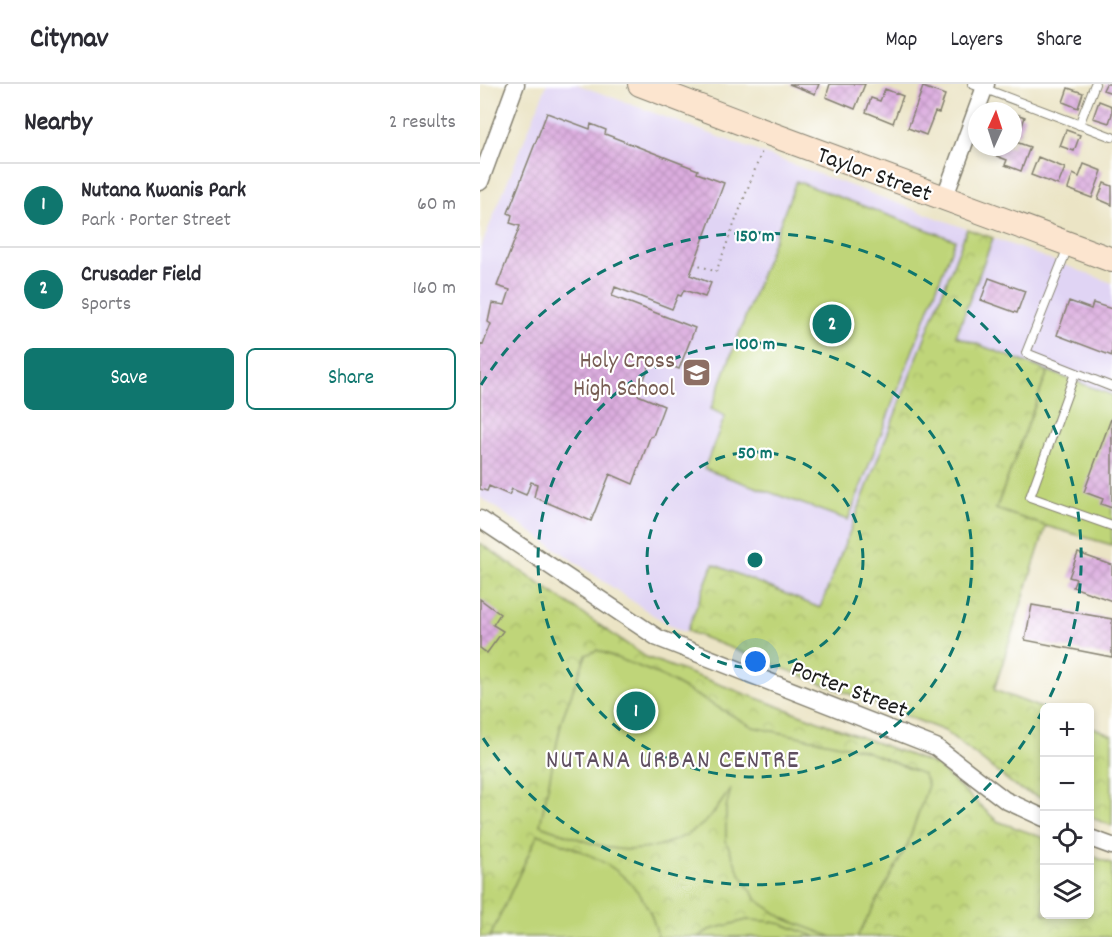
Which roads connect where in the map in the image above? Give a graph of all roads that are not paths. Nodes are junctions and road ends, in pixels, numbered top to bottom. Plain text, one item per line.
1 (516, 84) edge
2 (640, 84) edge
3 (1095, 84) edge
4 (981, 85) edge
5 (1079, 125) junction
6 (1112, 137) edge
7 (480, 182) edge
8 (944, 199) junction
9 (1069, 244) junction
10 (1112, 260) edge
11 (1075, 373) junction
12 (1112, 387) edge
13 (480, 519) edge
14 (1112, 526) edge
15 (1040, 816) edge
16 (1094, 840) edge
17 (1112, 846) edge

1 - 7 street
2 - 8 main road, Taylor Street
3 - 5 lane
4 - 5 lane
4 - 8 street
5 - 6 lane
8 - 9 main road, Taylor Street
9 - 10 main road, Taylor Street
9 - 11 lane
11 - 12 lane
11 - 14 lane
13 - 15 street, Porter Street
16 - 17 street

